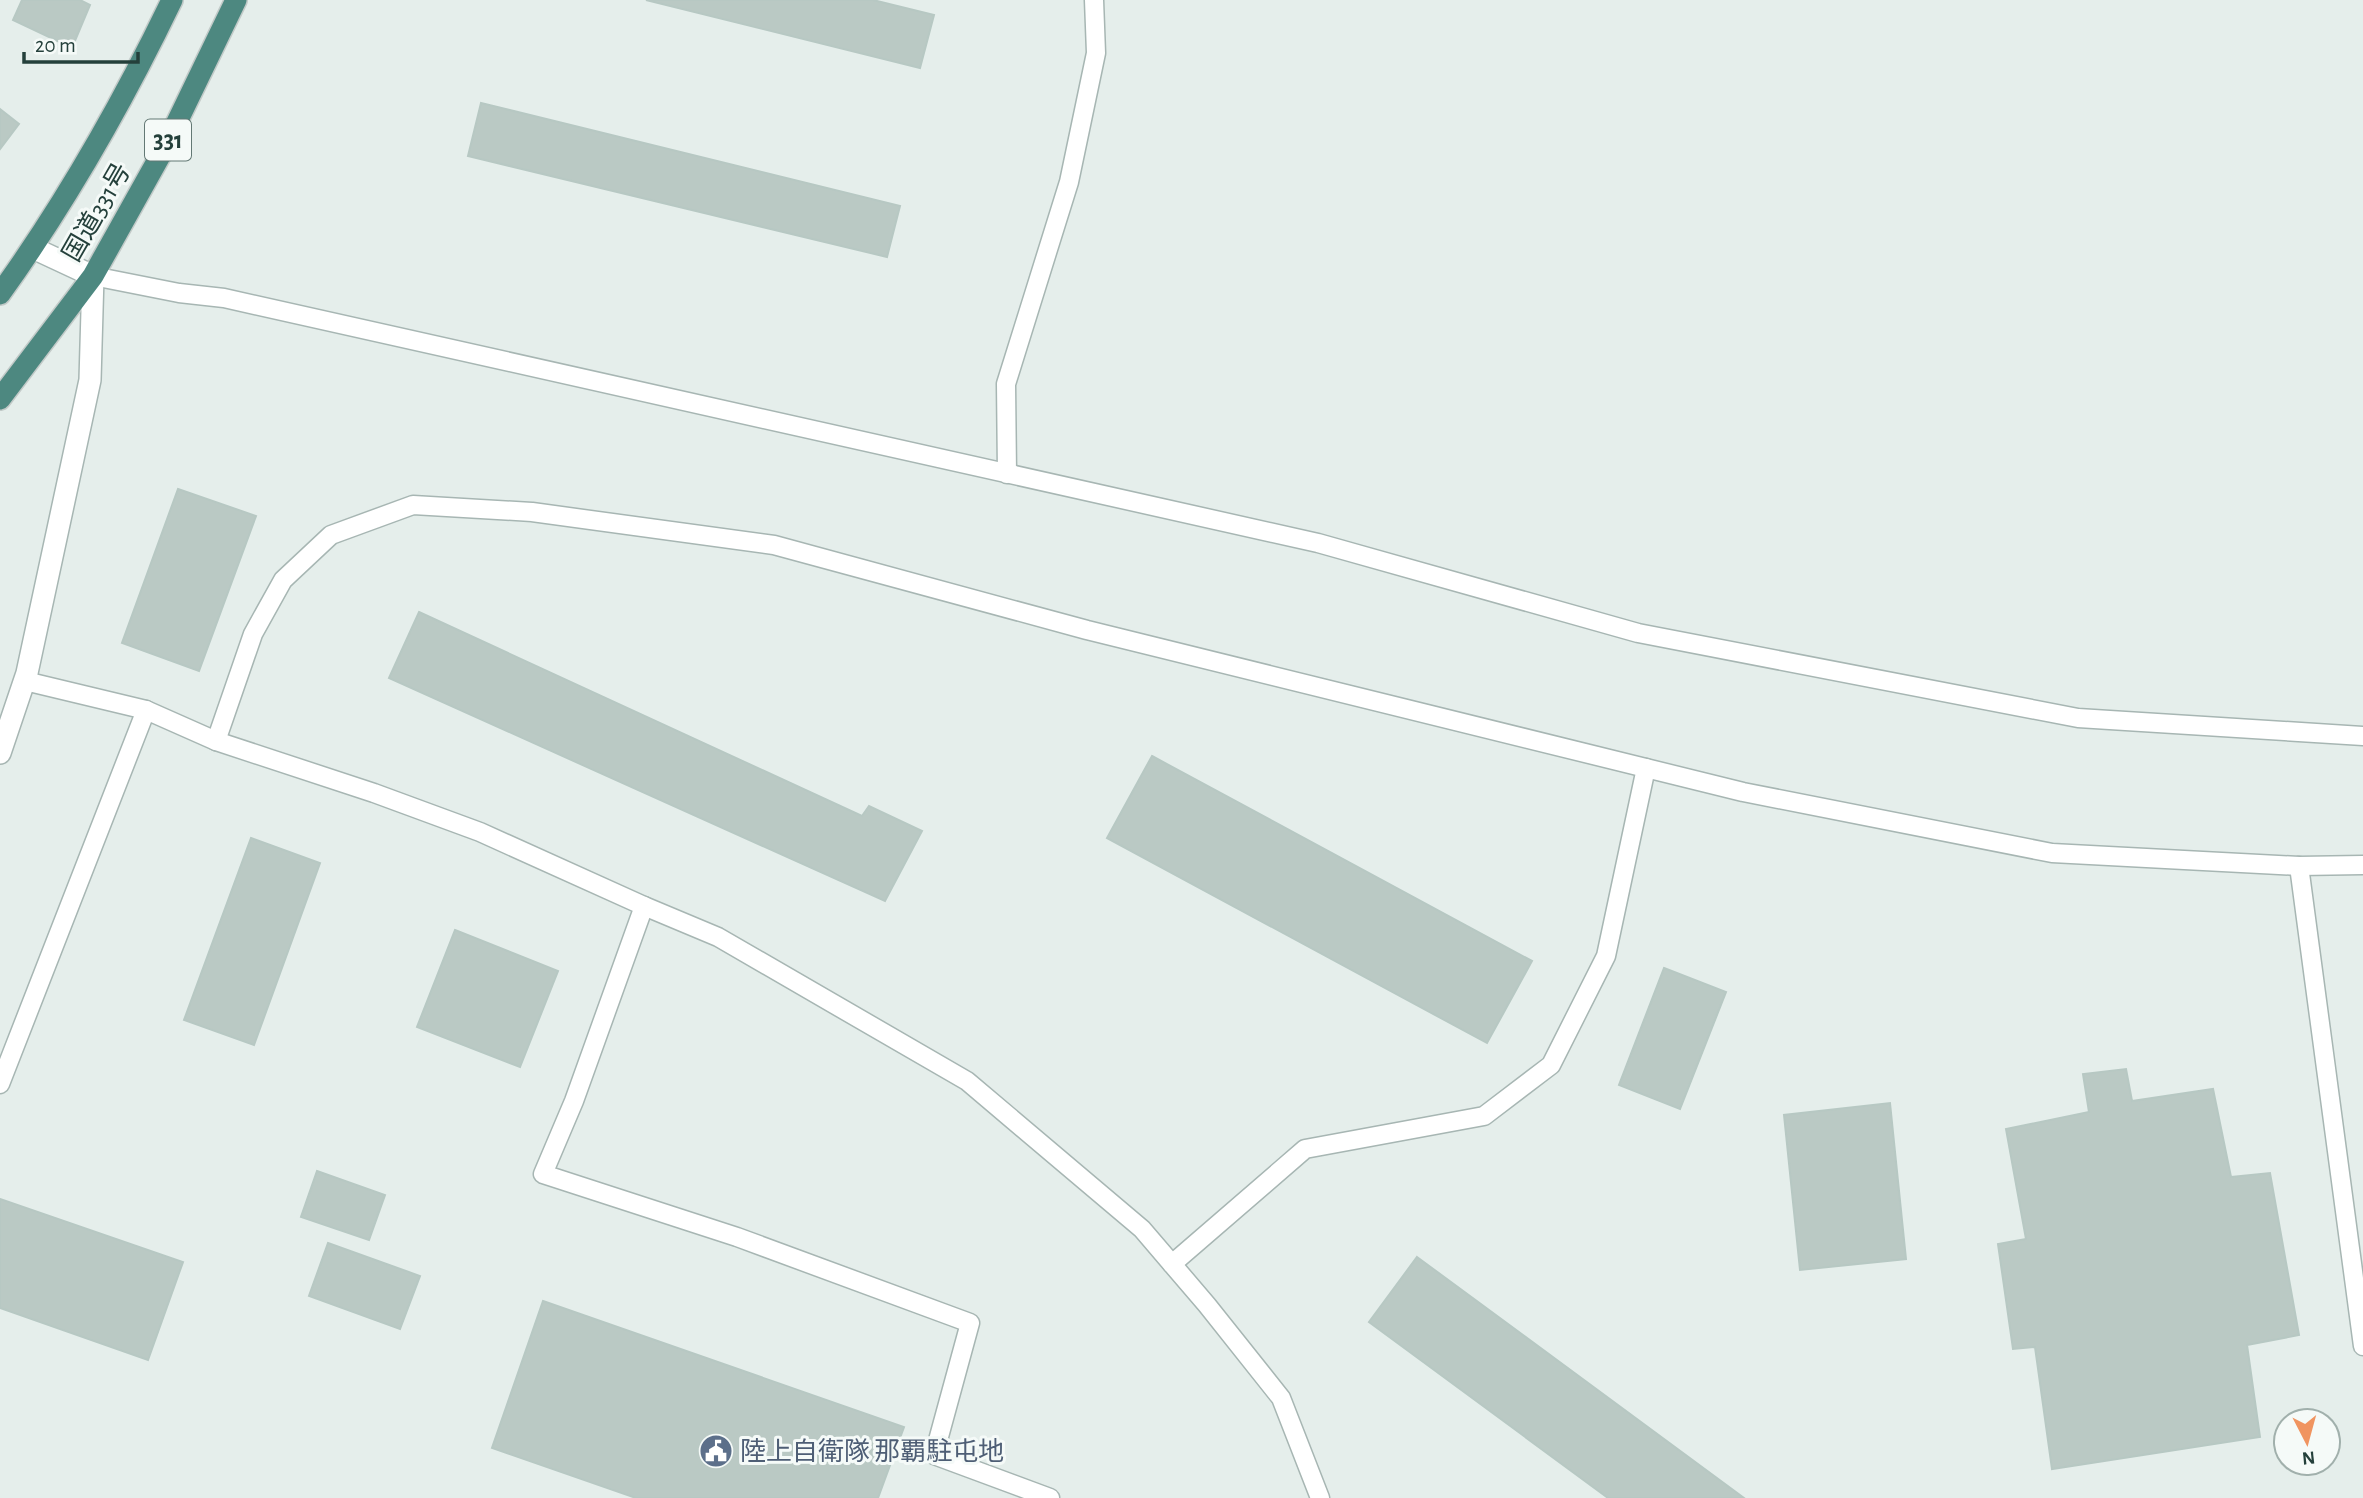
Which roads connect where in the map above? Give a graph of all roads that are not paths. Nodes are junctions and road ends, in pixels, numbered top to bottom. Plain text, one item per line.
1 (172, 0) edge
2 (236, 0) edge
3 (1094, 0) edge
4 (33, 248) junction
5 (93, 276) junction
6 (0, 294) edge
7 (0, 400) edge
8 (1007, 474) junction
9 (25, 681) junction
10 (146, 710) junction
11 (2363, 736) edge
12 (216, 741) junction
13 (0, 753) edge
14 (1646, 768) junction
15 (2363, 864) edge
16 (2299, 866) junction
17 (644, 906) junction
18 (0, 1084) edge
19 (1172, 1264) junction
20 (2363, 1346) edge
21 (1050, 1498) edge
22 (1321, 1498) edge

1 - 4 highway, 国道331号 / 331
2 - 5 highway, 国道331号 / 331
3 - 8 lane
4 - 5 street
4 - 6 highway, 国道331号 / 331
5 - 7 highway, 国道331号 / 331
5 - 8 lane
5 - 9 street
8 - 11 lane
9 - 10 lane
9 - 13 street
10 - 12 lane
10 - 18 lane
12 - 14 lane
12 - 17 lane
14 - 16 lane
14 - 19 lane
15 - 16 lane
16 - 20 lane
17 - 19 lane
17 - 21 lane
19 - 22 lane

